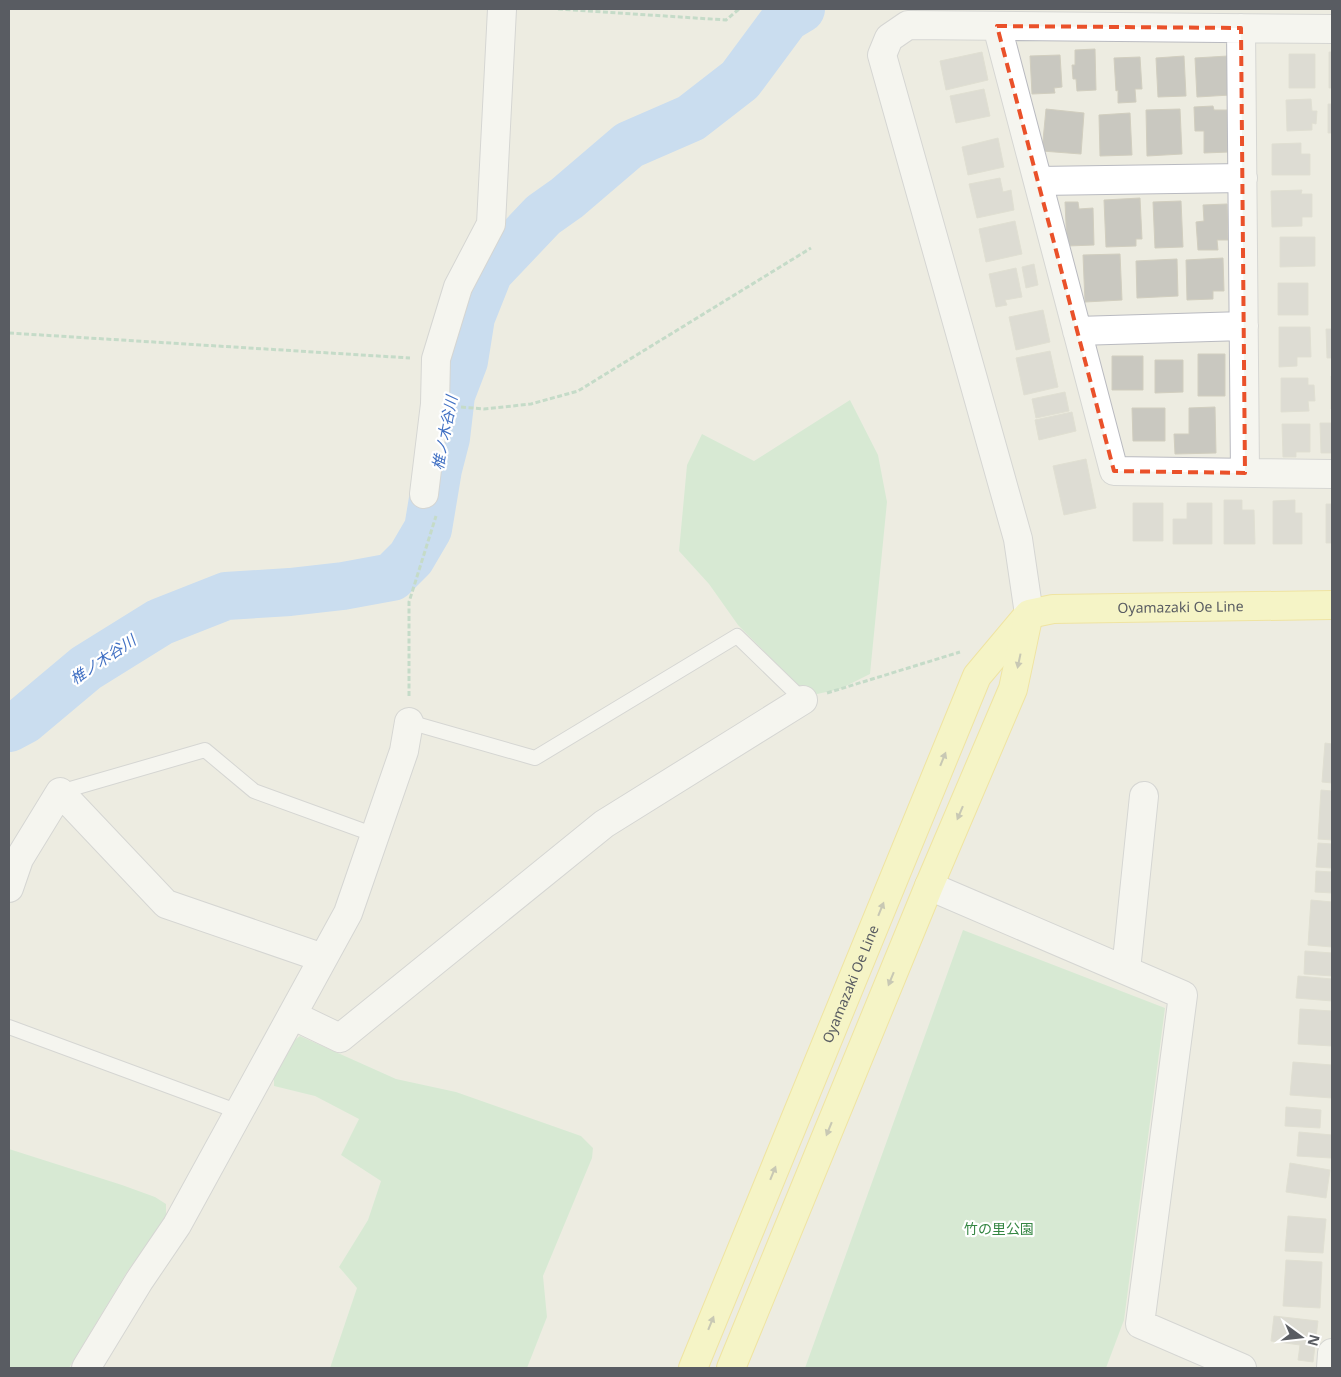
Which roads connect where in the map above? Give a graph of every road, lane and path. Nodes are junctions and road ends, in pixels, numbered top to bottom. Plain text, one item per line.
1 (502, 9) edge
2 (558, 9) edge
3 (738, 9) edge
4 (997, 26) junction
5 (1242, 28) junction
6 (1332, 29) edge
7 (1243, 178) junction
8 (1038, 181) junction
9 (811, 248) dead end
10 (1244, 326) junction
11 (1077, 331) junction
12 (9, 333) edge
13 (436, 359) junction
14 (435, 404) junction
15 (1245, 473) junction
16 (1332, 474) edge
17 (424, 494) joint
18 (1332, 604) edge
19 (1029, 614) junction
20 (966, 651) dead end
21 (803, 700) junction
22 (409, 722) junction
23 (60, 792) junction
24 (1144, 796) dead end
25 (375, 834) junction
26 (929, 886) junction
27 (9, 888) edge
28 (323, 958) junction
29 (1126, 970) junction
30 (292, 1015) junction
31 (9, 1027) edge
32 (239, 1112) junction
33 (1332, 1353) edge
34 (86, 1368) edge
35 (693, 1368) edge
36 (731, 1368) edge
37 (1242, 1368) edge
38 (1331, 1368) edge

1 - 13 street
2 - 3 path
4 - 5 street
4 - 8 street
4 - 19 street
5 - 6 street
5 - 7 street
7 - 8 street
7 - 10 street
8 - 11 street
9 - 14 path
10 - 11 street
10 - 15 street
11 - 15 street
12 - 13 path
13 - 14 street
14 - 17 street
15 - 16 street
17 - 22 path
18 - 19 main road, Oyamazaki Oe Line
19 -> 26 main road
35 -> 19 main road, Oyamazaki Oe Line
20 - 21 path
21 - 22 lane
21 - 30 street
22 - 25 street
23 - 25 lane
23 - 27 street
23 - 28 street
24 - 29 street
25 - 28 street
26 - 29 street
26 -> 36 main road
28 - 30 street
29 - 37 street
30 - 32 street
31 - 32 lane
32 - 34 street
33 - 38 street

